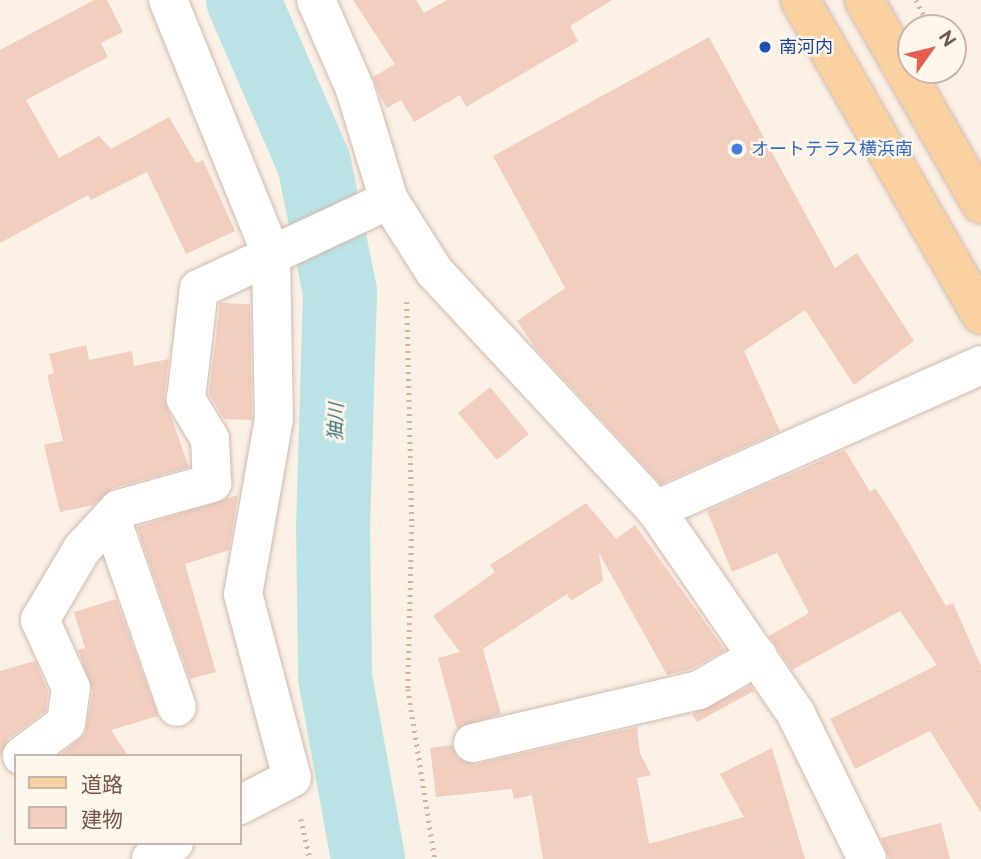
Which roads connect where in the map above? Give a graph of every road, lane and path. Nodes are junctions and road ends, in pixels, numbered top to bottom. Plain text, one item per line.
1 (168, 0) edge
2 (316, 0) edge
3 (800, 0) edge
4 (864, 0) edge
5 (981, 204) edge
6 (381, 205) junction
7 (278, 252) junction
8 (404, 288) dead end
9 (981, 315) edge
10 (981, 365) edge
11 (656, 510) junction
12 (111, 518) junction
13 (758, 656) junction
14 (177, 707) dead end
15 (473, 743) dead end
16 (25, 754) edge
17 (242, 804) edge
18 (171, 845) edge
19 (150, 859) edge
20 (435, 859) edge
21 (867, 859) edge

1 - 7 street
2 - 6 street
3 - 9 main road
4 - 5 main road
6 - 7 street
6 - 11 street
7 - 12 street
7 - 17 street
8 - 20 path
10 - 11 street
11 - 13 street
12 - 14 street
12 - 16 street
13 - 15 street
13 - 21 street
18 - 19 street

